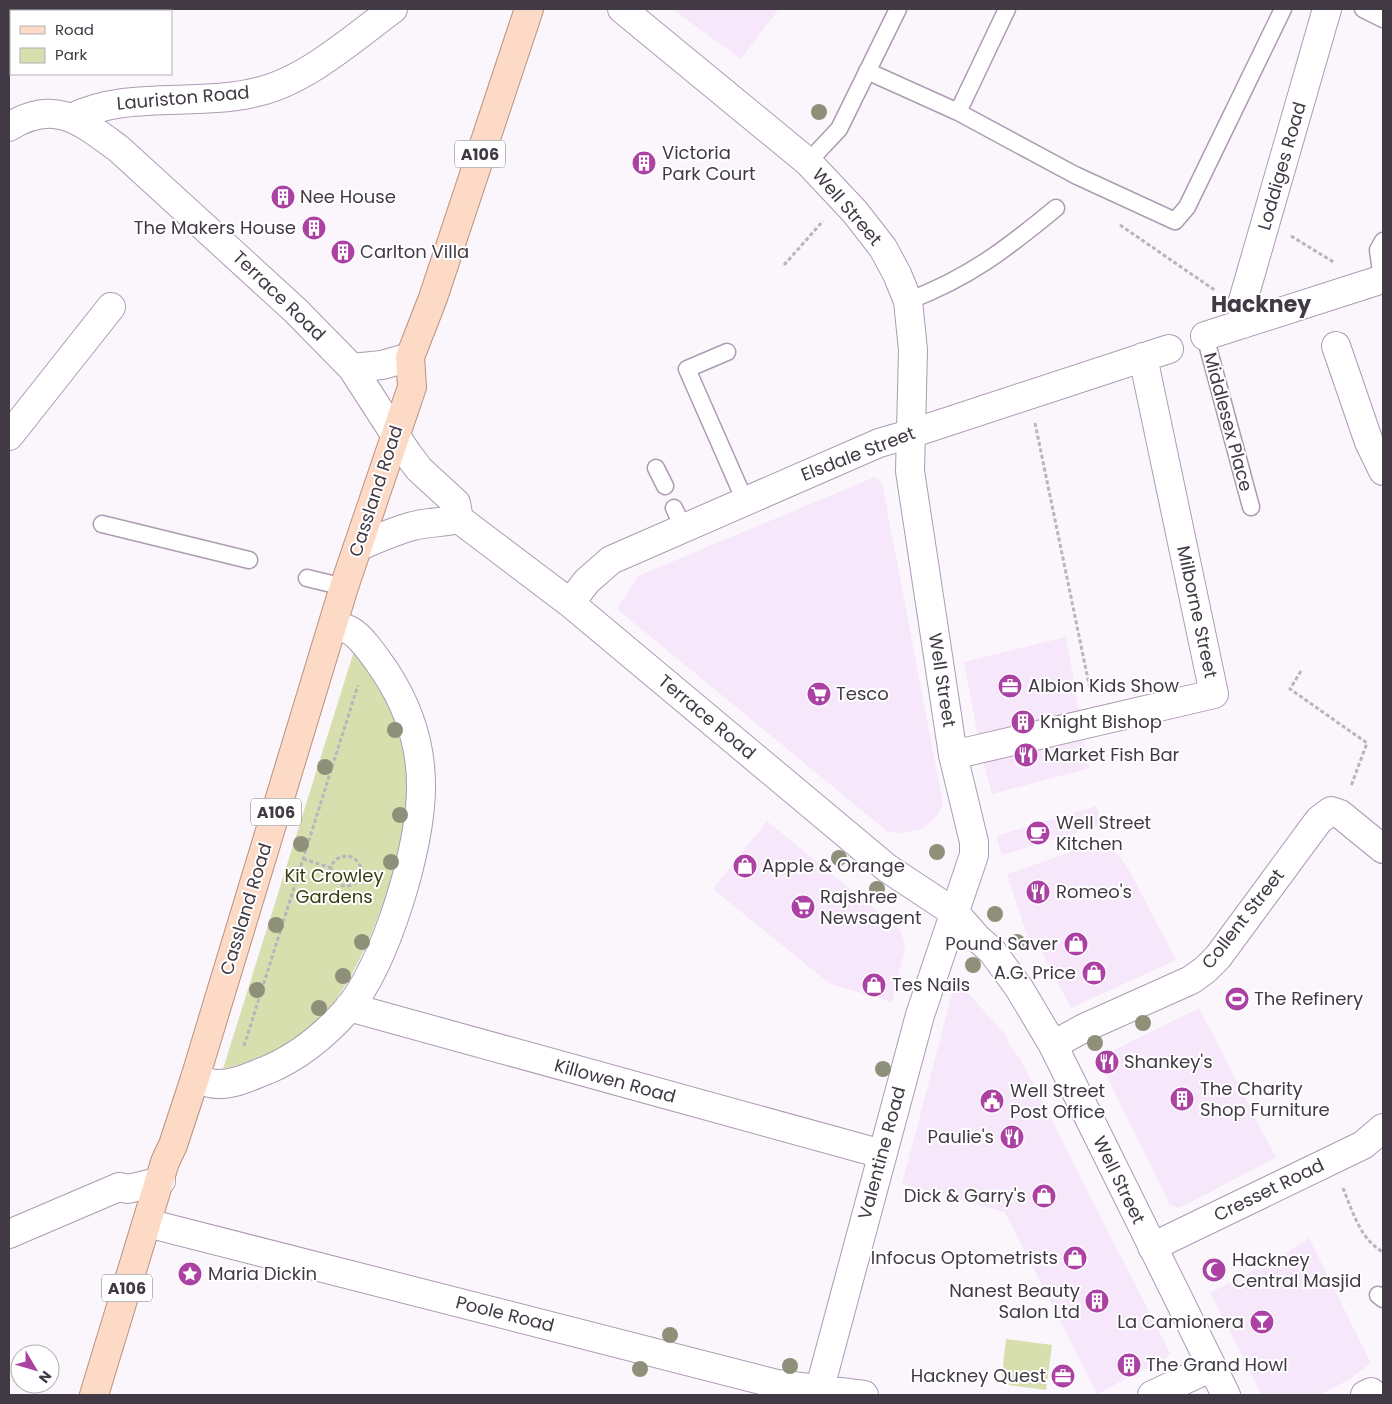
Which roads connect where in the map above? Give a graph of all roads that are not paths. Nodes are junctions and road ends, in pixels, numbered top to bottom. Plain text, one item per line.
1 (393, 9) edge
2 (529, 9) edge
3 (622, 9) edge
4 (898, 9) edge
5 (1007, 9) edge
6 (1290, 9) edge
7 (1327, 9) edge
8 (1363, 9) edge
9 (1383, 19) edge
10 (867, 71) junction
11 (958, 112) junction
12 (14, 118) edge
13 (70, 118) junction
14 (808, 162) junction
15 (1056, 208) dead end
16 (1383, 241) edge
17 (1383, 279) edge
18 (908, 301) junction
19 (111, 307) dead end
20 (1243, 324) junction
21 (1205, 336) joint
22 (1336, 346) dead end
23 (1169, 349) dead end
24 (727, 352) dead end
25 (410, 357) junction
26 (1143, 357) junction
27 (352, 368) junction
28 (910, 434) junction
29 (394, 435) junction
30 (9, 436) edge
31 (656, 468) dead end
32 (1383, 471) edge
33 (665, 486) dead end
34 (745, 500) junction
35 (1251, 507) dead end
36 (459, 519) junction
37 (102, 524) dead end
38 (358, 547) junction
39 (249, 560) dead end
40 (307, 578) dead end
41 (344, 587) junction
42 (570, 603) junction
43 (333, 625) junction
44 (954, 755) junction
45 (1383, 849) edge
46 (955, 913) junction
47 (349, 1007) junction
48 (1052, 1045) junction
49 (195, 1078) junction
50 (1383, 1128) edge
51 (882, 1154) junction
52 (160, 1181) junction
53 (147, 1223) junction
54 (9, 1234) edge
55 (1152, 1247) junction
56 (1212, 1367) junction
57 (818, 1393) edge
58 (94, 1395) edge
59 (864, 1395) edge
60 (1152, 1395) edge
61 (1226, 1395) edge

1 - 13 street, Lauriston Road
2 - 25 main road, Cassland Road / A106
3 - 14 street, Well Street
4 - 10 lane
5 - 11 lane
6 - 11 lane
7 - 20 street, Loddiges Road
8 - 9 lane
10 - 11 lane
10 - 14 lane
12 - 13 street, Terrace Road
13 - 27 street, Terrace Road
14 - 18 street, Well Street
15 - 18 lane
16 - 17 lane
17 - 20 street
18 - 28 street, Well Street
19 - 30 street
20 - 21 street
21 - 35 lane, Middlesex Place
22 - 32 street
23 - 26 street, Elsdale Street
24 - 34 lane
25 - 27 street
25 - 29 main road, Cassland Road / A106
26 - 28 street, Elsdale Street
26 - 44 street, Milborne Street
27 - 29 street, Terrace Road
28 - 34 street, Elsdale Street
28 - 44 street, Well Street
29 - 36 street, Terrace Road
29 - 38 main road, Cassland Road / A106
31 - 33 lane
34 - 42 street, Elsdale Street
36 - 38 street
36 - 42 street, Terrace Road
37 - 39 lane
38 - 41 main road, Cassland Road / A106
40 - 41 lane
41 - 43 main road, Cassland Road / A106
42 - 46 street, Terrace Road
43 - 47 street
43 - 49 main road, Cassland Road / A106
44 - 46 street, Well Street
45 - 48 street, Collent Street
46 - 48 street, Well Street
46 - 51 street, Valentine Road
47 - 49 street
47 - 51 street, Killowen Road
48 - 55 street, Well Street
49 - 52 main road, Cassland Road / A106
50 - 55 street, Cresset Road
51 - 57 street, Valentine Road
52 - 53 main road, Cassland Road / A106
52 - 54 street
53 - 57 street, Poole Road
53 - 58 main road, Cassland Road / A106
55 - 56 street, Well Street
56 - 60 street
56 - 61 street, Well Street
57 - 59 street, Poole Road

